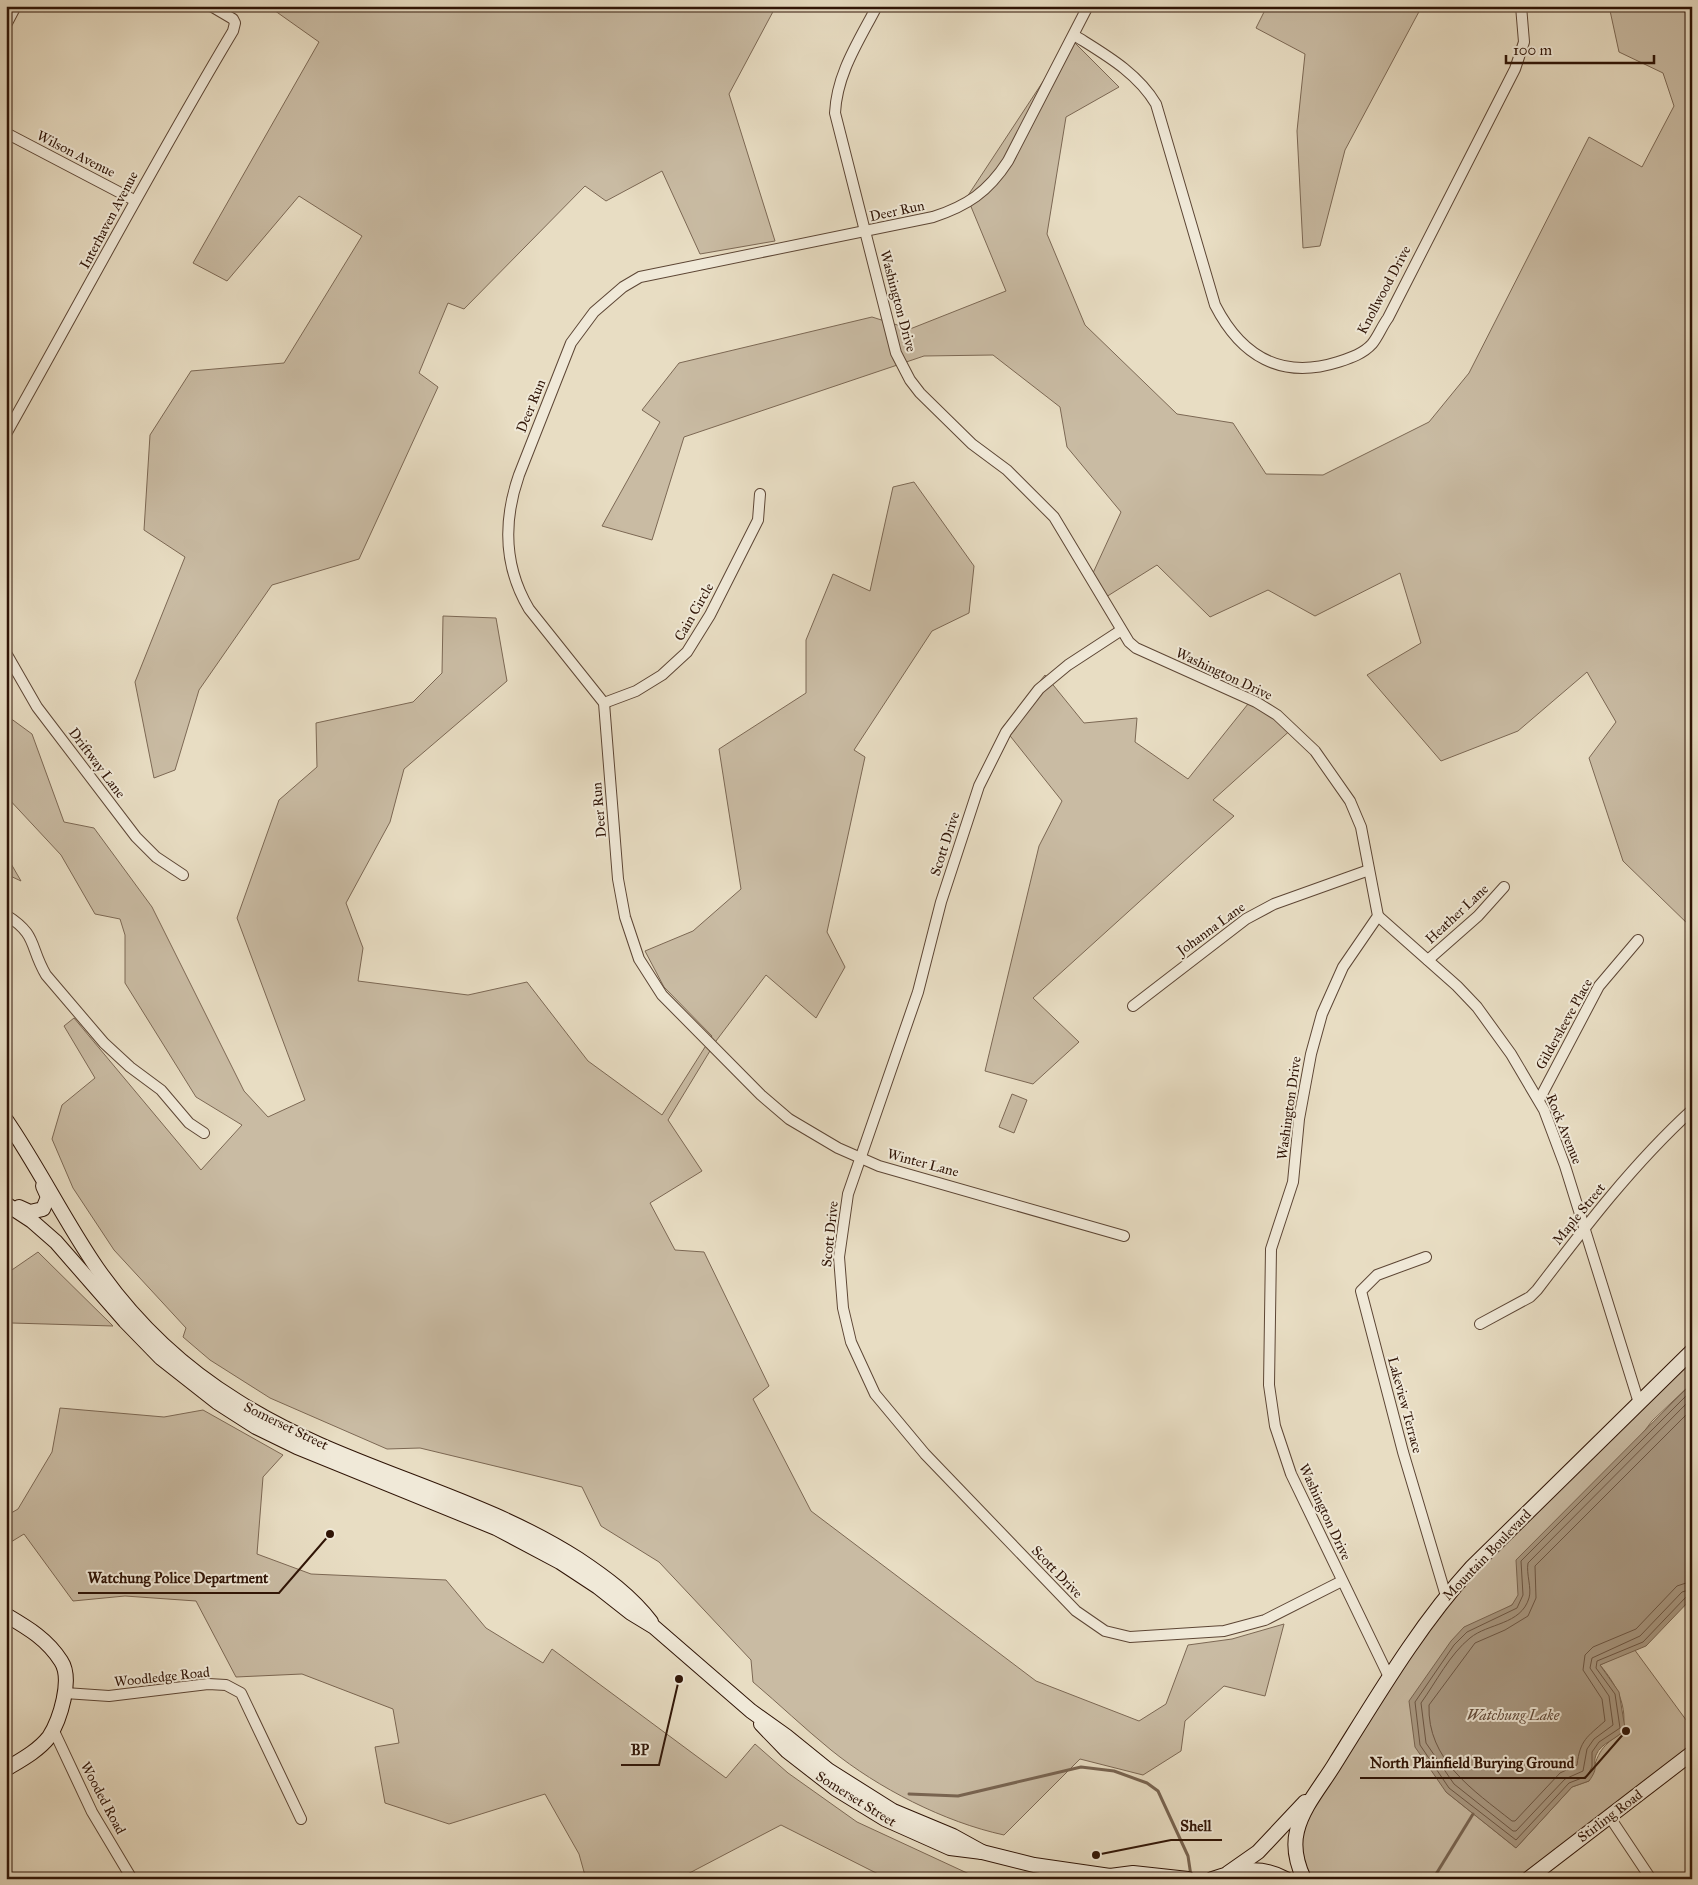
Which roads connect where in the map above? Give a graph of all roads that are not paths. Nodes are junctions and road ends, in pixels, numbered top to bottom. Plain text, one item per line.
1 (16, 6) edge
2 (211, 6) edge
3 (877, 6) edge
4 (1088, 6) edge
5 (1521, 6) edge
6 (6, 25) edge
7 (1074, 35) junction
8 (6, 133) edge
9 (134, 200) junction
10 (865, 231) junction
11 (6, 434) edge
12 (760, 494) dead end
13 (1120, 631) junction
14 (6, 653) edge
15 (604, 703) junction
16 (1369, 870) junction
17 (183, 875) dead end
18 (1504, 887) dead end
19 (1378, 916) junction
20 (8, 919) edge
21 (1638, 940) dead end
22 (1428, 960) junction
23 (1133, 1006) dead end
24 (738, 1072) joint
25 (1539, 1100) junction
26 (1692, 1110) edge
27 (6, 1120) edge
28 (204, 1133) dead end
29 (30, 1159) junction
30 (860, 1159) junction
31 (6, 1200) edge
32 (6, 1204) edge
33 (1584, 1228) junction
34 (1124, 1236) dead end
35 (1426, 1257) dead end
36 (1480, 1324) dead end
37 (1692, 1351) edge
38 (1639, 1404) junction
39 (1342, 1581) junction
40 (1446, 1596) junction
41 (6, 1615) edge
42 (654, 1627) junction
43 (1390, 1679) junction
44 (65, 1693) junction
45 (53, 1729) junction
46 (1692, 1753) edge
47 (6, 1769) edge
48 (1318, 1789) junction
49 (1609, 1816) junction
50 (301, 1819) dead end
51 (1228, 1873) junction
52 (1112, 1877) edge
53 (1184, 1878) edge
54 (132, 1879) edge
55 (1212, 1879) edge
56 (1286, 1879) edge
57 (1304, 1879) edge
58 (1528, 1879) edge
59 (1651, 1879) edge

1 - 6 street
2 - 9 street, Interhaven Avenue
3 - 10 street, Washington Drive
4 - 7 street, Deer Run
5 - 7 street, Knollwood Drive
7 - 10 street, Deer Run
8 - 9 street, Wilson Avenue
9 - 11 street, Interhaven Avenue
10 - 13 street, Washington Drive
10 - 15 street, Deer Run
12 - 15 street, Cain Circle
13 - 16 street, Washington Drive
13 - 30 street, Scott Drive
14 - 17 street, Driftway Lane
15 - 24 street, Deer Run
16 - 19 street, Washington Drive
16 - 23 street, Johanna Lane
18 - 22 street, Heather Lane
19 - 22 street, Rock Avenue
19 - 39 street, Washington Drive
20 - 28 street
21 - 25 street, Gildersleeve Place
22 - 25 street, Rock Avenue
24 - 30 street, Winter Lane
25 - 33 street, Rock Avenue
26 - 33 street, Maple Street
27 - 29 main road, Somerset Street
29 - 31 main road
29 - 42 main road, Somerset Street
30 - 34 street, Winter Lane
30 - 39 street, Scott Drive
32 - 42 main road, Somerset Street
33 - 36 street, Maple Street
33 - 38 street, Rock Avenue
35 - 40 street, Lakeview Terrace
37 - 38 main road, Mountain Boulevard
38 - 40 main road, Mountain Boulevard
39 - 43 street, Washington Drive
40 - 43 main road, Mountain Boulevard
41 - 44 main road
42 - 52 main road, Somerset Street
43 - 48 main road, Mountain Boulevard
44 - 45 main road
44 - 50 street, Woodledge Road
45 - 47 main road
45 - 54 street, Wooded Road
46 - 49 main road, Stirling Road
48 - 51 main road, Mountain Boulevard
48 - 57 main road, Mountain Boulevard
49 - 58 main road, Stirling Road
49 - 59 street
51 - 55 main road
51 - 56 main road
52 - 53 main road, Somerset Street

